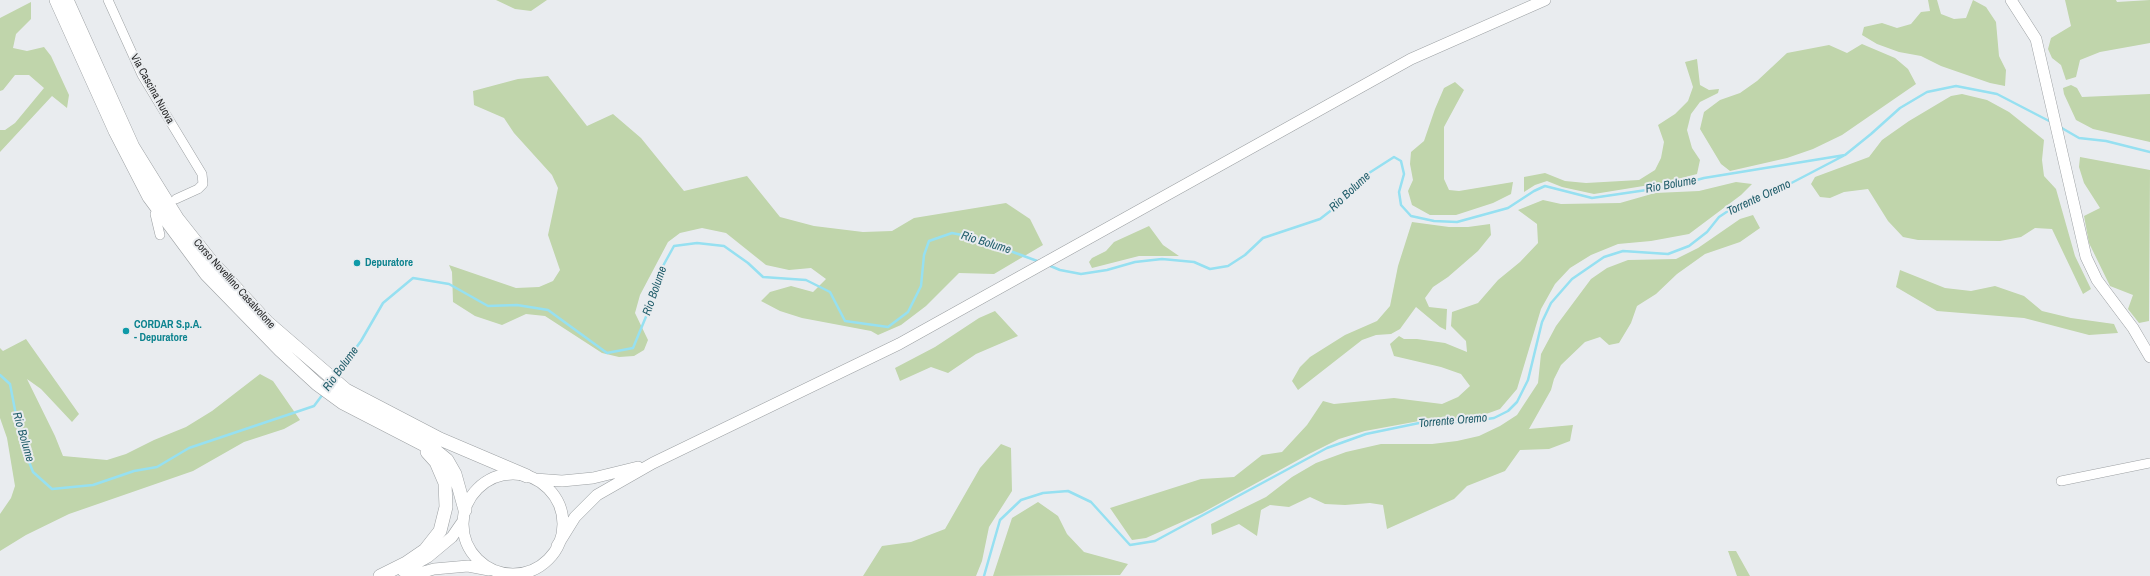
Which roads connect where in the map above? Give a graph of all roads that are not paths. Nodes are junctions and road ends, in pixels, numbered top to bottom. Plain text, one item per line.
1 (56, 0) edge
2 (67, 0) edge
3 (108, 0) edge
4 (1545, 0) edge
5 (2011, 0) edge
6 (176, 199) dead end
7 (155, 214) dead end
8 (160, 235) dead end
9 (2150, 357) edge
10 (320, 378) junction
11 (418, 441) junction
12 (2150, 463) edge
13 (653, 464) junction
14 (531, 477) junction
15 (2061, 481) dead end
16 (464, 515) junction
17 (557, 546) junction
18 (495, 570) junction
19 (380, 576) edge
20 (394, 576) edge
21 (409, 576) edge

1 - 10 highway, Corso Novellino Casalvolone
2 - 10 highway, Corso Novellino Casalvolone
3 - 6 street, Via Cascina Nuova
4 - 13 main road
5 - 9 main road
7 - 8 street
10 - 11 highway, Corso Novellino Casalvolone
10 - 14 highway, Corso Novellino Casalvolone
11 - 16 highway, Corso Novellino Casalvolone
11 - 19 highway
12 - 15 street
13 - 14 main road
13 - 17 main road
14 - 16 main road
14 - 17 main road
16 - 18 main road
16 - 20 main road
17 - 18 main road
18 - 21 main road

